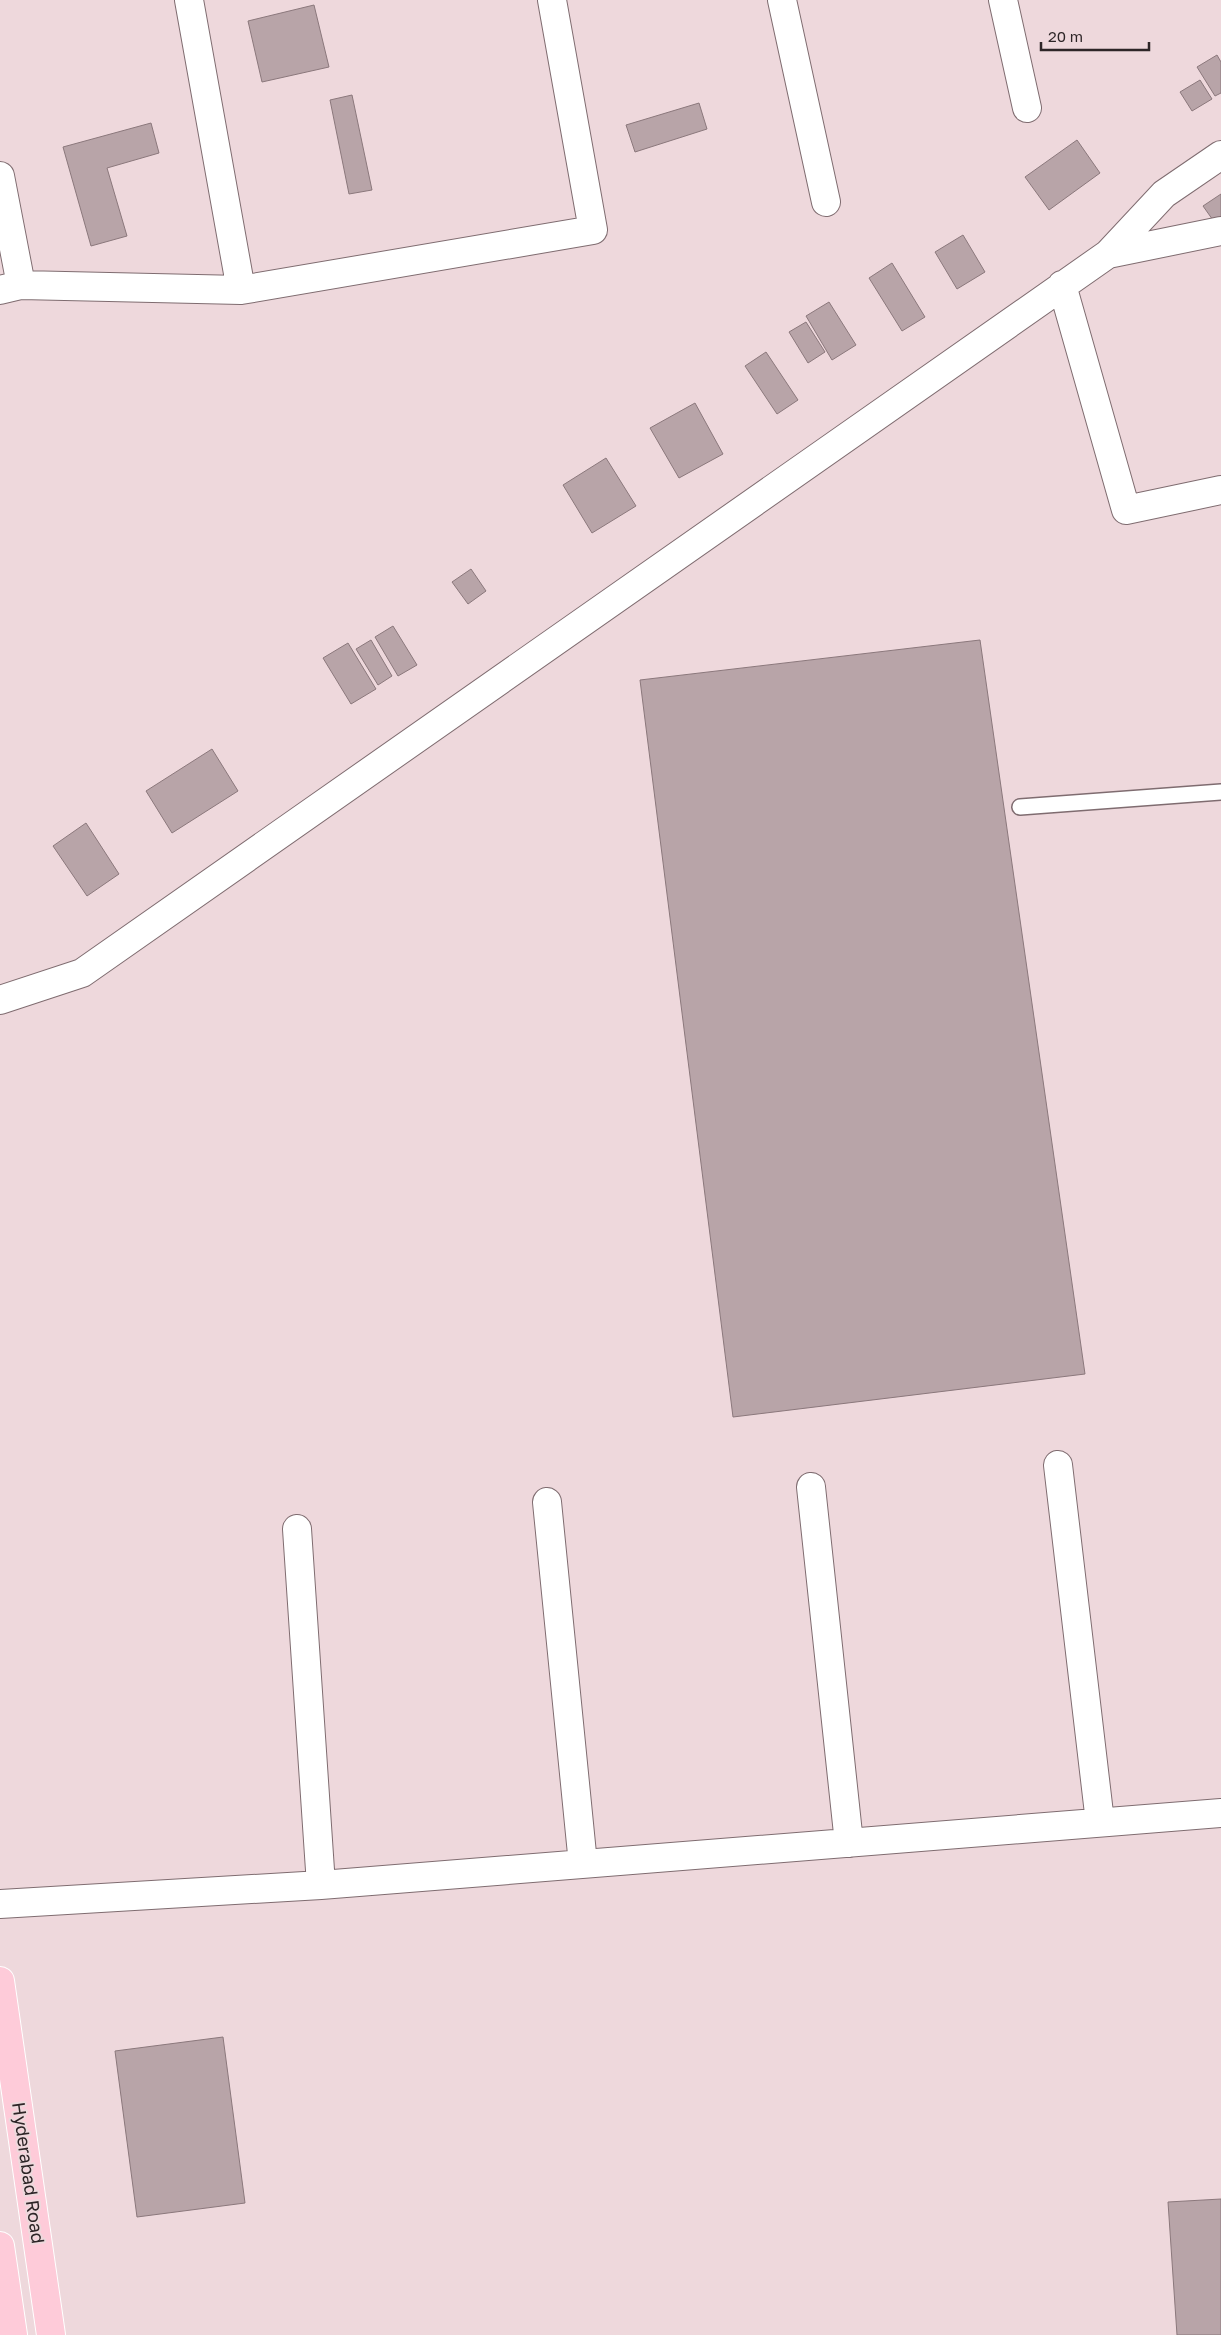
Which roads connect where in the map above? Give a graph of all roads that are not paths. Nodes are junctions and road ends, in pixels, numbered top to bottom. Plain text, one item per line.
1 (189, 0) edge
2 (552, 0) edge
3 (782, 0) edge
4 (1003, 0) edge
5 (1027, 108) dead end
6 (1221, 155) edge
7 (0, 176) edge
8 (826, 202) dead end
9 (1221, 231) edge
10 (1108, 254) junction
11 (1062, 285) junction
12 (10, 288) edge
13 (241, 290) junction
14 (1221, 490) edge
15 (1221, 792) edge
16 (1020, 807) dead end
17 (0, 1000) edge
18 (1058, 1465) dead end
19 (811, 1487) dead end
20 (547, 1502) dead end
21 (297, 1529) dead end
22 (1221, 1813) edge
23 (1100, 1822) junction
24 (849, 1843) junction
25 (583, 1864) junction
26 (321, 1885) junction
27 (0, 1904) edge
28 (0, 1981) edge
29 (0, 2246) edge
30 (13, 2335) edge
31 (51, 2335) edge

1 - 13 street
2 - 13 street
3 - 8 street
4 - 5 street
6 - 10 street
7 - 12 street
9 - 10 street
10 - 11 street
11 - 14 street
11 - 17 street
12 - 13 street
15 - 16 lane
18 - 23 street
19 - 24 street
20 - 25 street
21 - 26 street
22 - 23 street
23 - 24 street
24 - 25 street
25 - 26 street
26 - 27 street
28 - 31 main road, Hyderabad Road
29 - 30 main road

